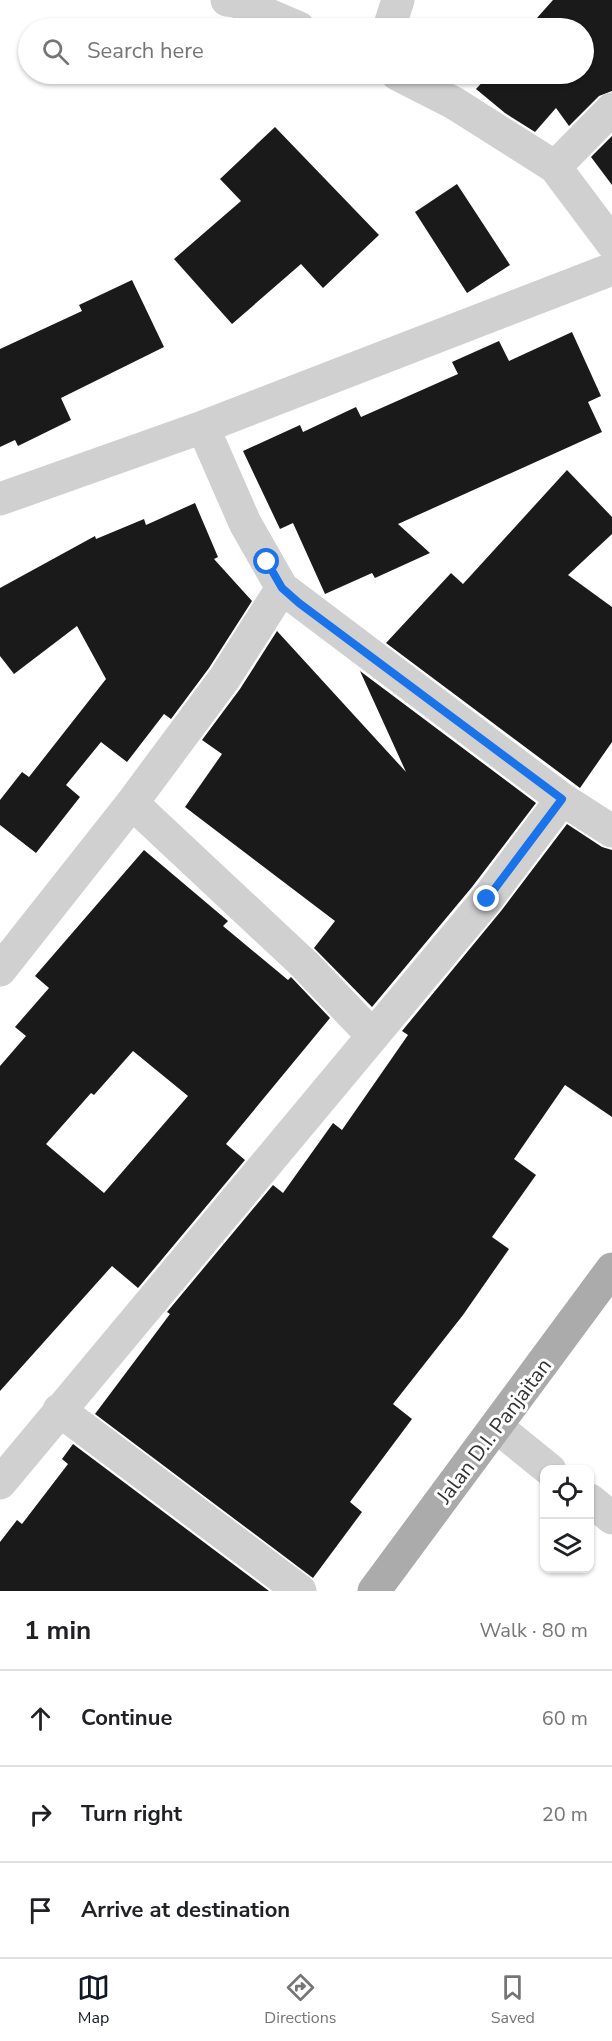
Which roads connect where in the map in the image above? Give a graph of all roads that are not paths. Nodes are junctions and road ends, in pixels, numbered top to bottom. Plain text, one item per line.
1 (233, 0) edge
2 (398, 0) edge
3 (275, 18) edge
4 (392, 18) edge
5 (416, 84) edge
6 (612, 109) edge
7 (555, 167) junction
8 (612, 243) edge
9 (612, 269) edge
10 (203, 427) junction
11 (0, 499) edge
12 (282, 588) junction
13 (562, 799) junction
14 (132, 803) junction
15 (612, 831) edge
16 (0, 970) edge
17 (372, 1035) junction
18 (612, 1269) edge
19 (59, 1410) junction
20 (497, 1426) junction
21 (544, 1465) edge
22 (0, 1483) edge
23 (594, 1503) edge
24 (612, 1518) edge
25 (300, 1591) edge
26 (374, 1591) edge

1 - 3 street
2 - 4 street
5 - 7 street
6 - 7 street
7 - 8 street
9 - 10 street
10 - 11 street
10 - 12 street
12 - 13 street
12 - 14 street
13 - 15 street
13 - 17 street
14 - 16 street
14 - 17 street
17 - 19 street
18 - 20 main road, Jalan D.I. Panjaitan
19 - 22 street
19 - 25 street
20 - 21 street
20 - 26 main road, Jalan D.I. Panjaitan
23 - 24 street

